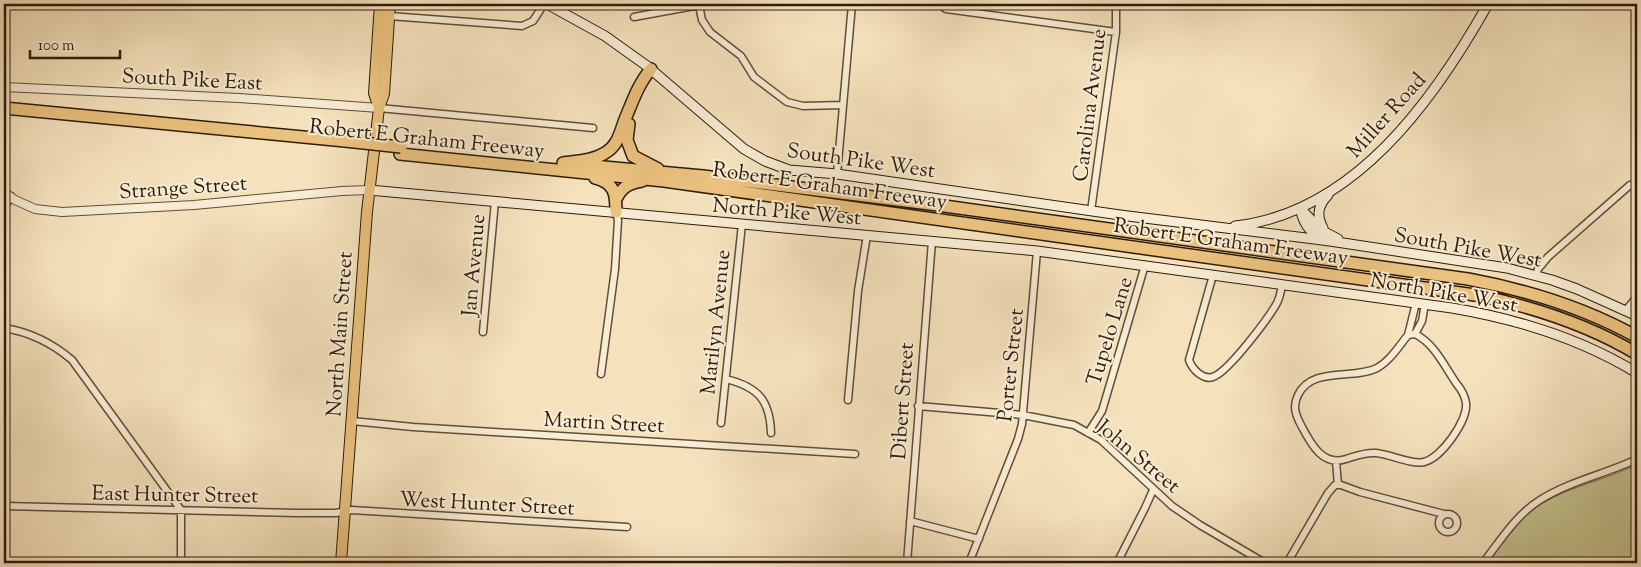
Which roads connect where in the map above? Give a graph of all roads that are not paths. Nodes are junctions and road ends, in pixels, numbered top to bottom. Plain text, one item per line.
1 (380, 4) edge
2 (390, 4) edge
3 (546, 4) edge
4 (702, 4) edge
5 (852, 4) edge
6 (939, 4) edge
7 (1116, 4) edge
8 (1488, 4) edge
9 (389, 16) junction
10 (634, 18) dead end
11 (1116, 32) junction
12 (651, 69) junction
13 (4, 87) edge
14 (634, 98) junction
15 (843, 105) junction
16 (4, 108) edge
17 (379, 108) junction
18 (4, 116) edge
19 (593, 128) dead end
20 (191, 130) junction
21 (565, 167) junction
22 (838, 174) junction
23 (666, 177) junction
24 (1630, 185) dead end
25 (369, 190) junction
26 (1332, 190) junction
27 (7, 194) edge
28 (616, 198) junction
29 (495, 201) junction
30 (4, 208) edge
31 (1300, 208) junction
32 (1092, 211) junction
33 (616, 212) junction
34 (742, 224) junction
35 (1220, 227) junction
36 (867, 235) junction
37 (1327, 237) junction
38 (932, 241) junction
39 (1037, 251) junction
40 (1145, 265) junction
41 (1213, 275) junction
42 (1536, 275) junction
43 (1282, 285) junction
44 (1637, 297) edge
45 (1416, 303) junction
46 (1425, 304) junction
47 (1626, 310) junction
48 (1637, 316) edge
49 (4, 328) edge
50 (483, 332) dead end
51 (1412, 335) junction
52 (1637, 337) edge
53 (1637, 354) edge
54 (1637, 373) edge
55 (601, 374) dead end
56 (726, 379) junction
57 (848, 400) dead end
58 (918, 406) junction
59 (1023, 415) junction
60 (352, 422) junction
61 (721, 423) dead end
62 (771, 433) dead end
63 (1088, 433) junction
64 (855, 454) dead end
65 (1637, 460) edge
66 (1336, 461) junction
67 (1338, 485) junction
68 (1153, 490) junction
69 (4, 506) edge
70 (181, 510) junction
71 (345, 512) junction
72 (1444, 514) dead end
73 (910, 521) junction
74 (627, 527) dead end
75 (979, 539) junction
76 (180, 563) edge
77 (341, 563) edge
78 (907, 563) edge
79 (969, 563) edge
80 (1117, 563) edge
81 (1265, 563) edge
82 (1287, 563) edge
83 (1483, 563) edge

1 - 17 main road
2 - 9 main road
3 - 9 street
3 - 12 main road, South Pike West
4 - 10 street
4 - 15 street
5 - 15 street
6 - 11 street
7 - 11 street, Carolina Avenue
8 - 26 main road, Miller Road
9 - 17 main road
11 - 32 street, Carolina Avenue
12 - 14 highway
12 - 22 main road, South Pike West
13 - 17 street, South Pike East
14 - 21 highway
14 - 23 highway
15 - 22 street
16 - 20 highway, Robert E Graham Freeway
17 - 19 street
17 - 25 main road, North Main Street
18 - 20 highway, Robert E Graham Freeway
20 - 21 highway, Robert E Graham Freeway, bridge
21 - 23 highway, Robert E Graham Freeway
21 - 28 highway
22 - 32 main road, South Pike West
23 - 28 highway
23 - 52 highway, Robert E Graham Freeway
23 - 53 highway, Robert E Graham Freeway
24 - 42 street
25 - 27 street, Strange Street
25 - 29 main road, North Pike West
25 - 60 main road, North Main Street
26 - 31 main road, Miller Road
26 - 37 main road
27 - 30 street
28 - 33 highway
29 - 33 main road, North Pike West
29 - 50 street, Jan Avenue
31 - 35 main road, Miller Road
31 - 37 main road, South Pike West
32 - 35 main road, South Pike West
33 - 34 main road, North Pike West
33 - 55 street
34 - 36 main road, North Pike West
34 - 56 street, Marilyn Avenue
35 - 37 main road
36 - 38 main road, North Pike West
36 - 57 street
37 - 42 main road, South Pike West
38 - 39 main road, North Pike West
38 - 58 street, Dibert Street
39 - 40 main road, North Pike West
39 - 59 street, Porter Street
40 - 41 main road, North Pike West
40 - 63 street, Tupelo Lane
41 - 43 main road, North Pike West
41 - 43 street
42 - 47 main road, South Pike West
43 - 45 main road, North Pike West
44 - 47 street
45 - 46 main road, North Pike West
45 - 51 street
46 - 51 street
46 - 54 main road, North Pike West
47 - 48 main road, South Pike West
49 - 70 street
51 - 66 street
51 - 66 street
56 - 61 street, Marilyn Avenue
56 - 62 street
58 - 59 street, John Street
58 - 73 street, Dibert Street
59 - 63 street, John Street
59 - 75 street, Porter Street
60 - 64 street, Martin Street
60 - 71 main road, North Main Street
63 - 68 street, John Street
65 - 83 street
66 - 67 street
67 - 72 street
67 - 82 street
68 - 80 street
68 - 81 street, John Street
69 - 70 street, East Hunter Street
70 - 71 street, East Hunter Street
70 - 76 street
71 - 74 street, West Hunter Street
71 - 77 main road, North Main Street
73 - 75 street
73 - 78 street, Dibert Street
75 - 79 street, Porter Street

